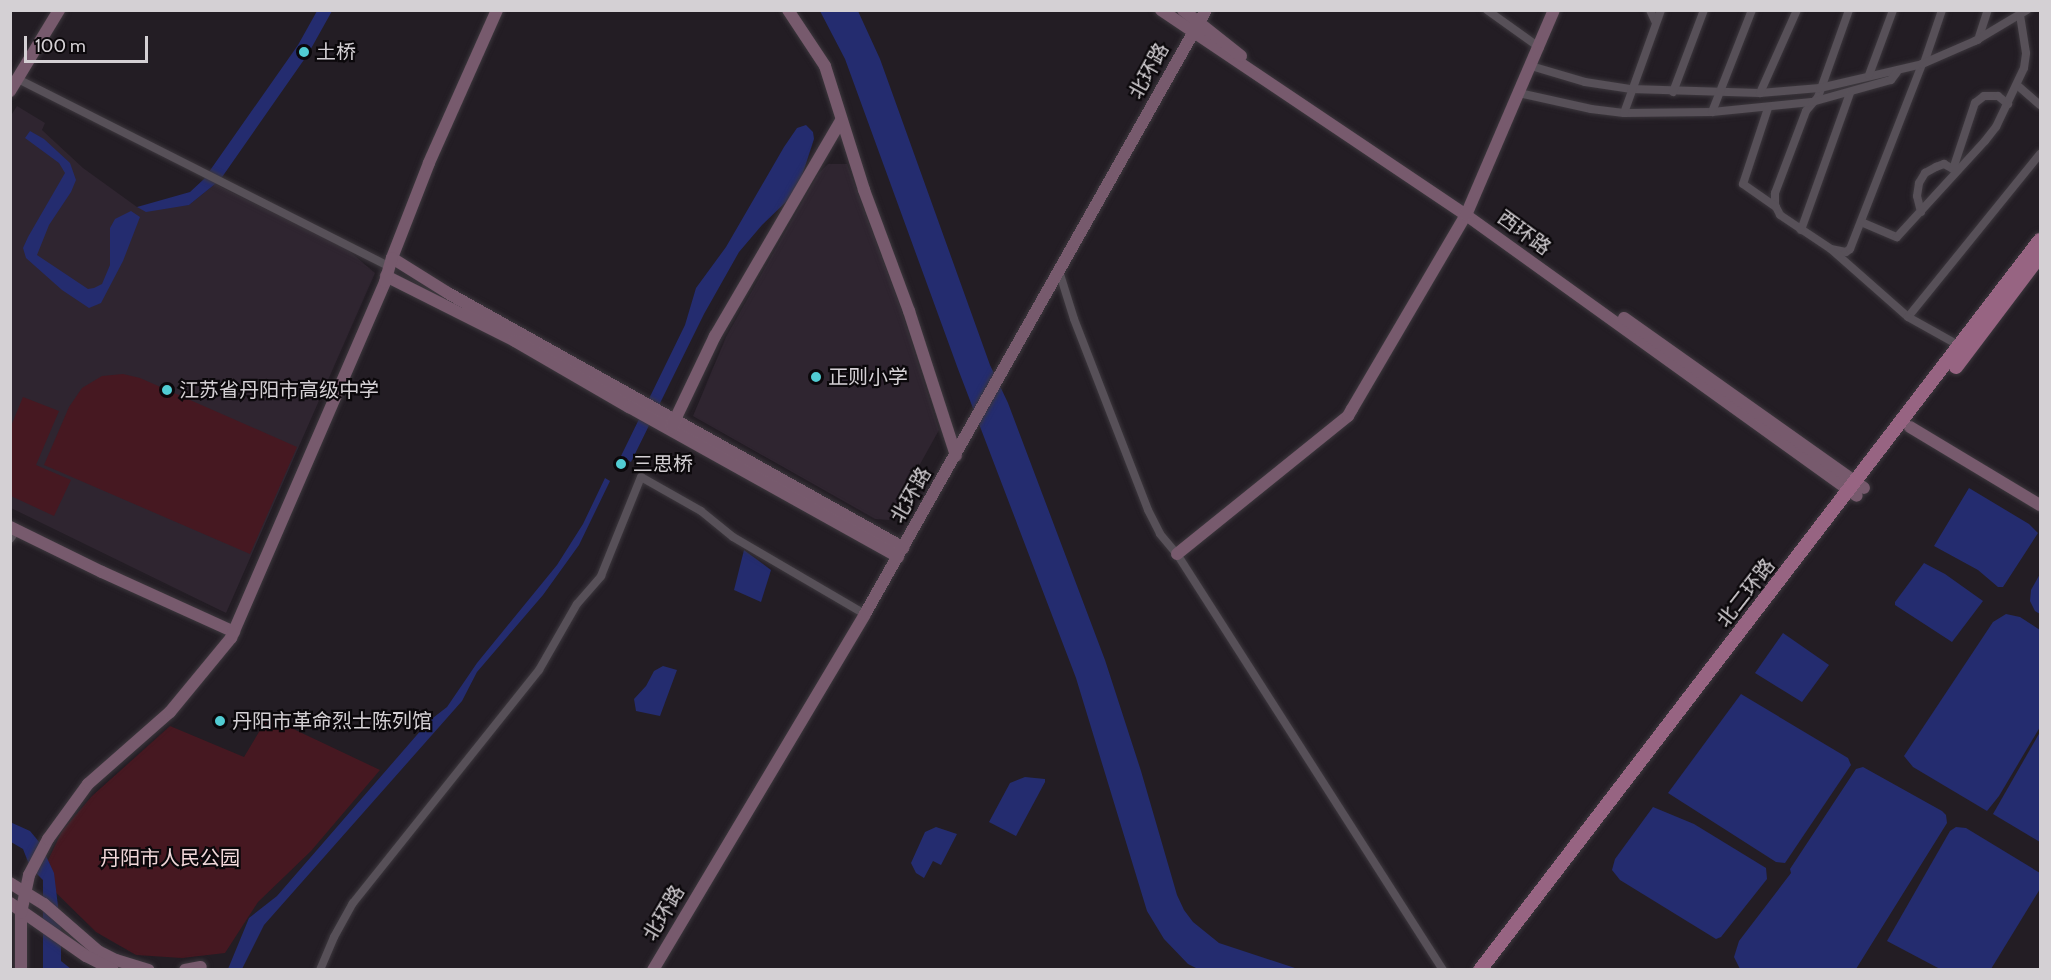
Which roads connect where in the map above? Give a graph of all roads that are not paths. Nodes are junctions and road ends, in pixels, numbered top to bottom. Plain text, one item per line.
1 (59, 10) edge
2 (497, 10) edge
3 (788, 10) edge
4 (1161, 10) edge
5 (1183, 10) edge
6 (1487, 10) edge
7 (1554, 10) edge
8 (1650, 10) edge
9 (1661, 10) edge
10 (1704, 10) edge
11 (1752, 10) edge
12 (1797, 10) edge
13 (1849, 10) edge
14 (1893, 10) edge
15 (1942, 10) edge
16 (1988, 10) edge
17 (2026, 12) edge
18 (1202, 16) edge
19 (1656, 23) junction
20 (1193, 33) junction
21 (1978, 40) junction
22 (1540, 48) junction
23 (1923, 64) junction
24 (1531, 66) junction
25 (1897, 72) junction
26 (1869, 75) junction
27 (13, 85) edge
28 (2017, 85) junction
29 (1820, 88) junction
30 (1631, 89) junction
31 (1673, 92) junction
32 (1519, 93) junction
33 (1762, 93) junction
34 (1850, 93) junction
35 (1719, 94) junction
36 (1812, 102) junction
37 (2008, 104) junction
38 (2040, 105) edge
39 (1768, 108) junction
40 (1758, 110) junction
41 (1712, 112) junction
42 (1624, 113) junction
43 (841, 120) junction
44 (2040, 154) edge
45 (1776, 207) junction
46 (1921, 212) junction
47 (1467, 213) junction
48 (1861, 222) junction
49 (1801, 230) junction
50 (2040, 240) edge
51 (1831, 249) junction
52 (2040, 256) edge
53 (389, 267) junction
54 (1059, 271) junction
55 (1908, 317) junction
56 (1960, 346) junction
57 (631, 402) junction
58 (673, 425) junction
59 (1910, 427) junction
60 (956, 456) junction
61 (1857, 489) junction
62 (2040, 505) edge
63 (12, 532) edge
64 (901, 552) junction
65 (1177, 554) junction
66 (866, 614) junction
67 (234, 632) junction
68 (10, 884) edge
69 (25, 893) junction
70 (10, 903) edge
71 (21, 910) junction
72 (201, 967) dead end
73 (21, 969) edge
74 (113, 969) edge
75 (148, 969) edge
76 (185, 969) edge
77 (320, 969) edge
78 (653, 969) edge
79 (1443, 969) edge
80 (1480, 969) edge
81 (1491, 969) edge

1 - 27 street
2 - 53 street
3 - 43 street
4 - 20 street, 西环路
5 - 18 street, 西环路
6 - 22 street
7 - 22 street
8 - 19 street
9 - 19 street
10 - 31 street
11 - 35 street
12 - 33 street
13 - 29 street
14 - 26 street
15 - 23 street
16 - 21 street
17 - 21 street
17 - 28 street
18 - 20 street, 北环路
18 - 47 street, 西环路
19 - 30 street
20 - 47 street, 西环路
20 - 54 street, 北环路
21 - 23 street
22 - 24 street
23 - 25 street
23 - 48 street
24 - 30 street
24 - 32 street
25 - 26 street
25 - 34 street
26 - 29 street
27 - 53 street
28 - 37 street
28 - 38 street
29 - 33 street
29 - 36 street
30 - 31 street
30 - 42 street
31 - 35 street
32 - 42 street
32 - 47 street
33 - 35 street
33 - 40 street
34 - 36 street
34 - 49 street
35 - 41 street
36 - 39 street
36 - 45 street
37 - 46 street
37 - 46 street
39 - 40 street
39 - 45 street
40 - 41 street
41 - 42 street
43 - 58 street
43 - 60 street
44 - 55 street
45 - 49 street
46 - 48 street
47 - 61 street, 西环路
47 - 65 street
48 - 51 street
49 - 51 street
50 - 56 main road, 北二环路
51 - 55 street
52 - 59 main road, 北二环路
53 - 57 street
53 - 57 street
53 - 67 street
54 - 60 street, 北环路
54 - 65 street
55 - 56 street
56 - 61 main road, 北二环路
57 - 58 street
58 - 64 street
59 - 61 main road, 北二环路
59 - 62 street
60 - 64 street, 北环路
61 - 80 main road, 北二环路
61 - 81 main road, 北二环路
63 - 67 street
64 - 66 street, 北环路
65 - 79 street
66 - 77 street
66 - 78 street, 北环路
67 - 69 street
68 - 69 street
69 - 71 street
69 - 75 street
70 - 71 street
71 - 73 street
71 - 74 street
72 - 76 street

